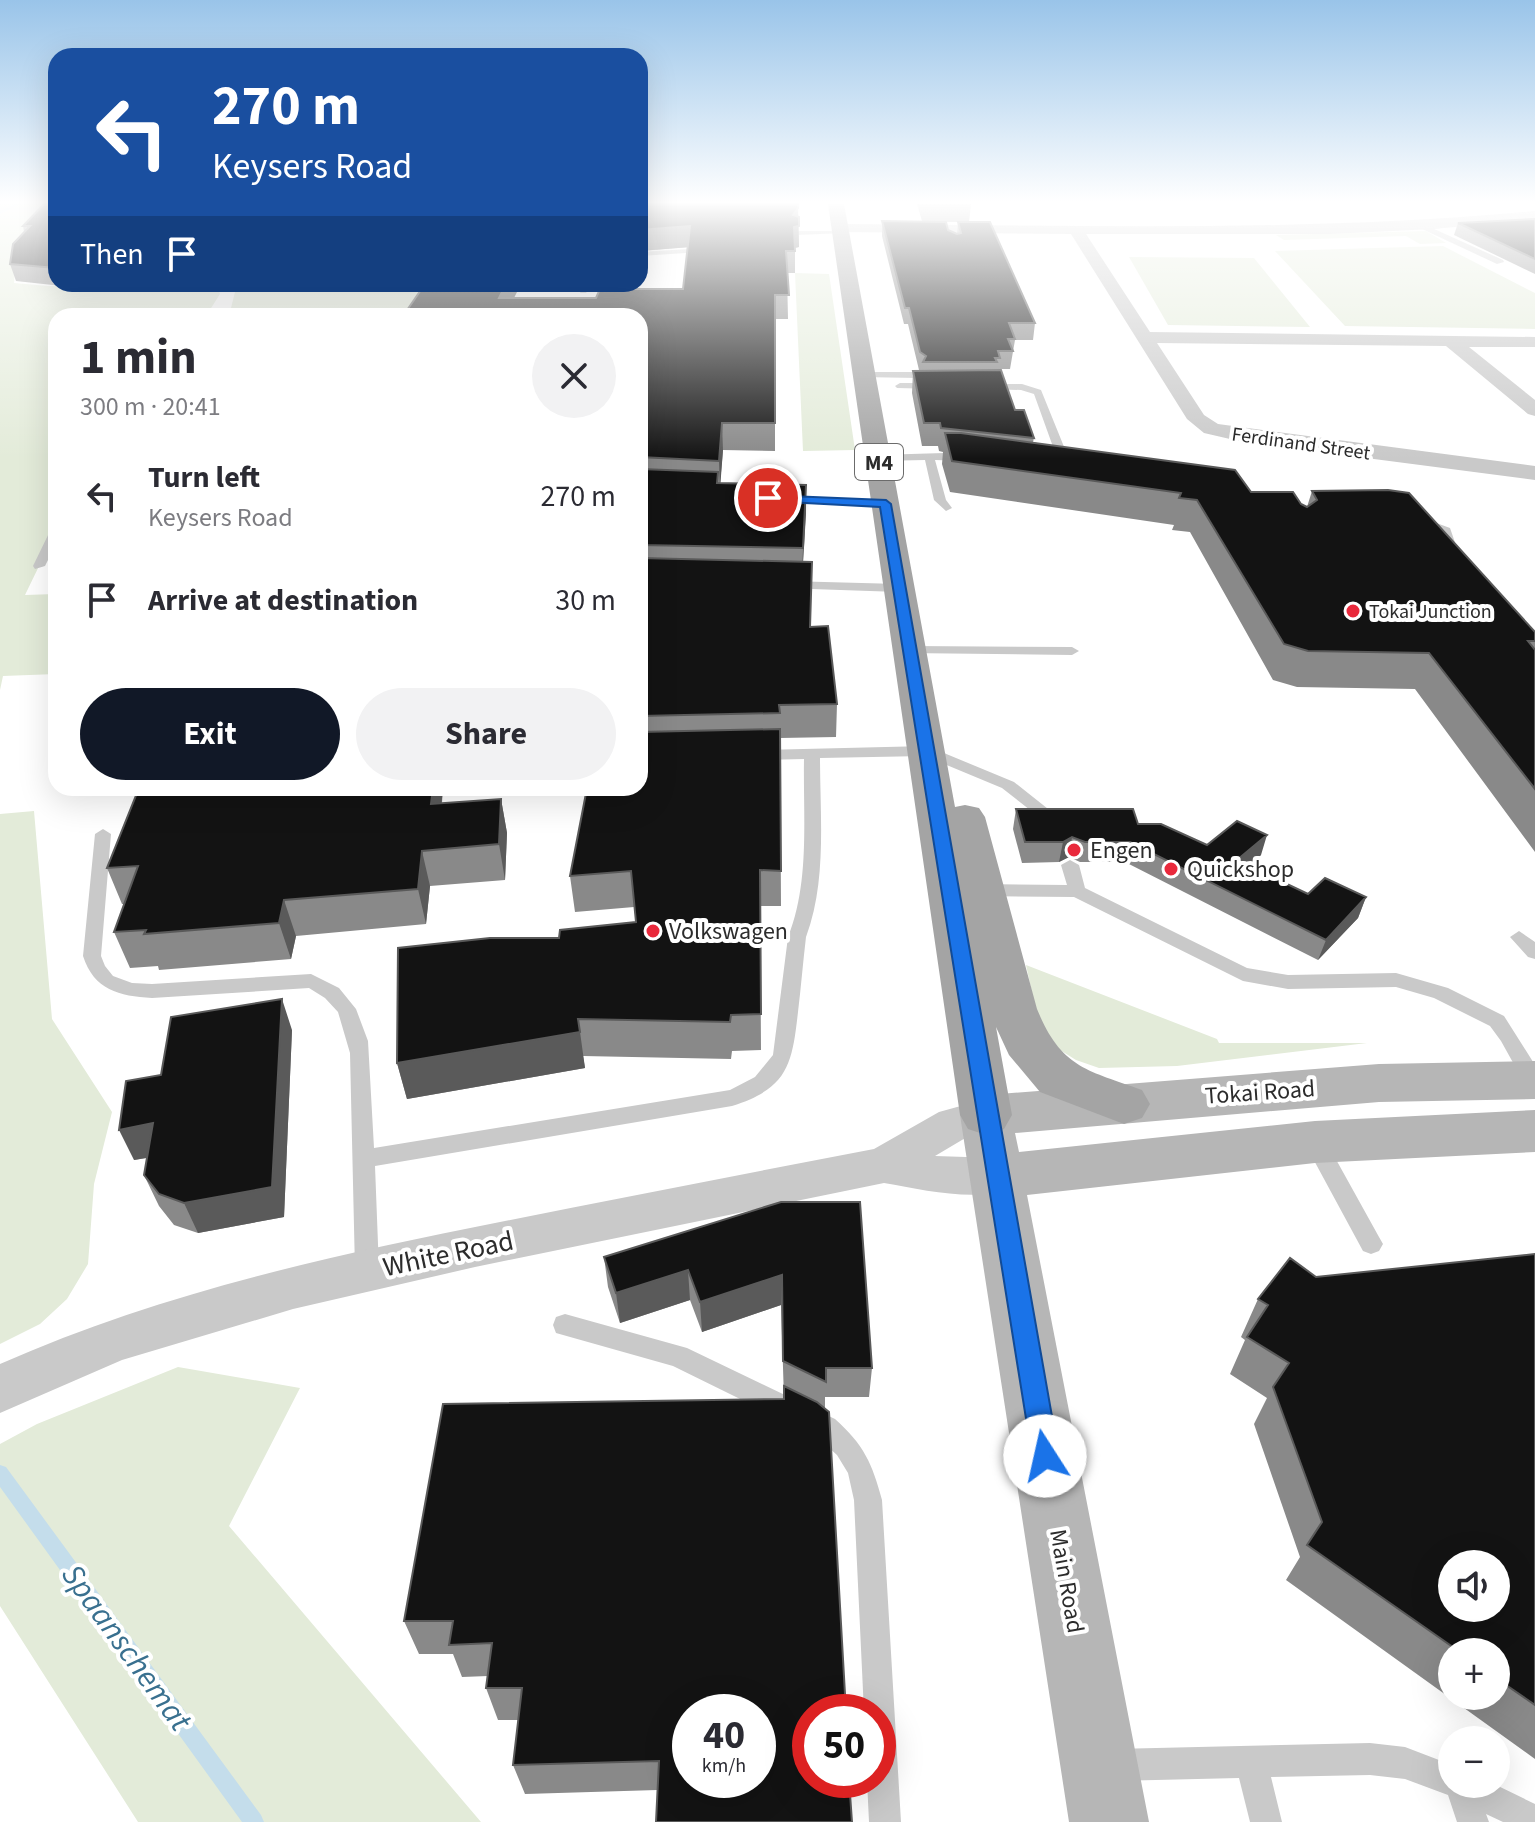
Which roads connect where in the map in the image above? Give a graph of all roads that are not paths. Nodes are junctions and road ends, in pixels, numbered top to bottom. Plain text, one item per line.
1 (850, 289) edge
2 (1114, 289) edge
3 (1144, 337) junction
4 (1451, 341) junction
5 (1535, 342) edge
6 (864, 375) junction
7 (900, 386) dead end
8 (973, 386) edge
9 (1535, 410) edge
10 (929, 456) junction
11 (878, 458) junction
12 (974, 459) edge
13 (1053, 469) edge
14 (1068, 472) junction
15 (1535, 473) edge
16 (1083, 474) edge
17 (768, 498) edge
18 (886, 504) junction
19 (946, 508) dead end
20 (1395, 517) edge
21 (893, 545) junction
22 (48, 547) edge
23 (39, 566) dead end
24 (1462, 577) edge
25 (765, 585) edge
26 (899, 588) junction
27 (921, 650) junction
28 (1072, 651) dead end
29 (812, 754) junction
30 (749, 755) edge
31 (940, 756) junction
32 (1059, 824) edge
33 (103, 834) dead end
34 (1070, 865) dead end
35 (966, 890) junction
36 (1077, 891) junction
37 (1519, 937) dead end
38 (1535, 953) edge
39 (1534, 1080) edge
40 (1124, 1104) junction
41 (986, 1115) junction
42 (1535, 1131) edge
43 (1315, 1142) junction
44 (363, 1159) junction
45 (884, 1165) junction
46 (997, 1176) junction
47 (1371, 1244) dead end
48 (367, 1270) junction
49 (565, 1325) dead end
50 (11, 1384) edge
51 (1251, 1762) junction
52 (1438, 1776) edge
53 (1104, 1794) edge
54 (1465, 1798) edge
55 (1488, 1798) edge
56 (1535, 1821) edge
57 (885, 1822) edge
58 (1266, 1822) edge
59 (1473, 1822) edge

1 - 6 main road, M4
2 - 3 street, Ferdinand Street
3 - 4 street
3 - 15 street, Ferdinand Street
4 - 5 street
4 - 9 street
6 - 7 lane
6 - 11 main road, M4
8 - 14 lane
10 - 11 lane
10 - 12 lane
10 - 19 lane
11 - 18 main road, M4
13 - 14 lane
14 - 16 lane
17 - 18 lane
18 - 21 main road, M4
20 - 24 lane
21 - 26 main road, M4
21 - 27 main road
22 - 23 lane
25 - 26 lane
26 - 27 main road, M4
27 - 28 lane
27 - 31 main road
29 - 30 lane
29 - 31 lane
29 - 44 lane
31 - 32 lane
31 - 35 main road
33 - 44 lane
34 - 36 lane
35 - 36 lane
35 - 40 main road
35 - 41 main road, Main Road
36 - 39 lane
37 - 38 lane
39 - 40 main road, Tokai Road
40 - 41 main road, Tokai Road
41 - 45 street, White Road
41 - 46 main road, Main Road
42 - 43 main road
43 - 46 main road
43 - 47 lane
44 - 48 lane
45 - 46 street, White Road
45 - 48 street, White Road
46 - 53 main road, Main Road
48 - 50 street, White Road
49 - 57 lane
51 - 52 lane
51 - 53 lane
51 - 58 lane
54 - 59 lane
55 - 56 lane

